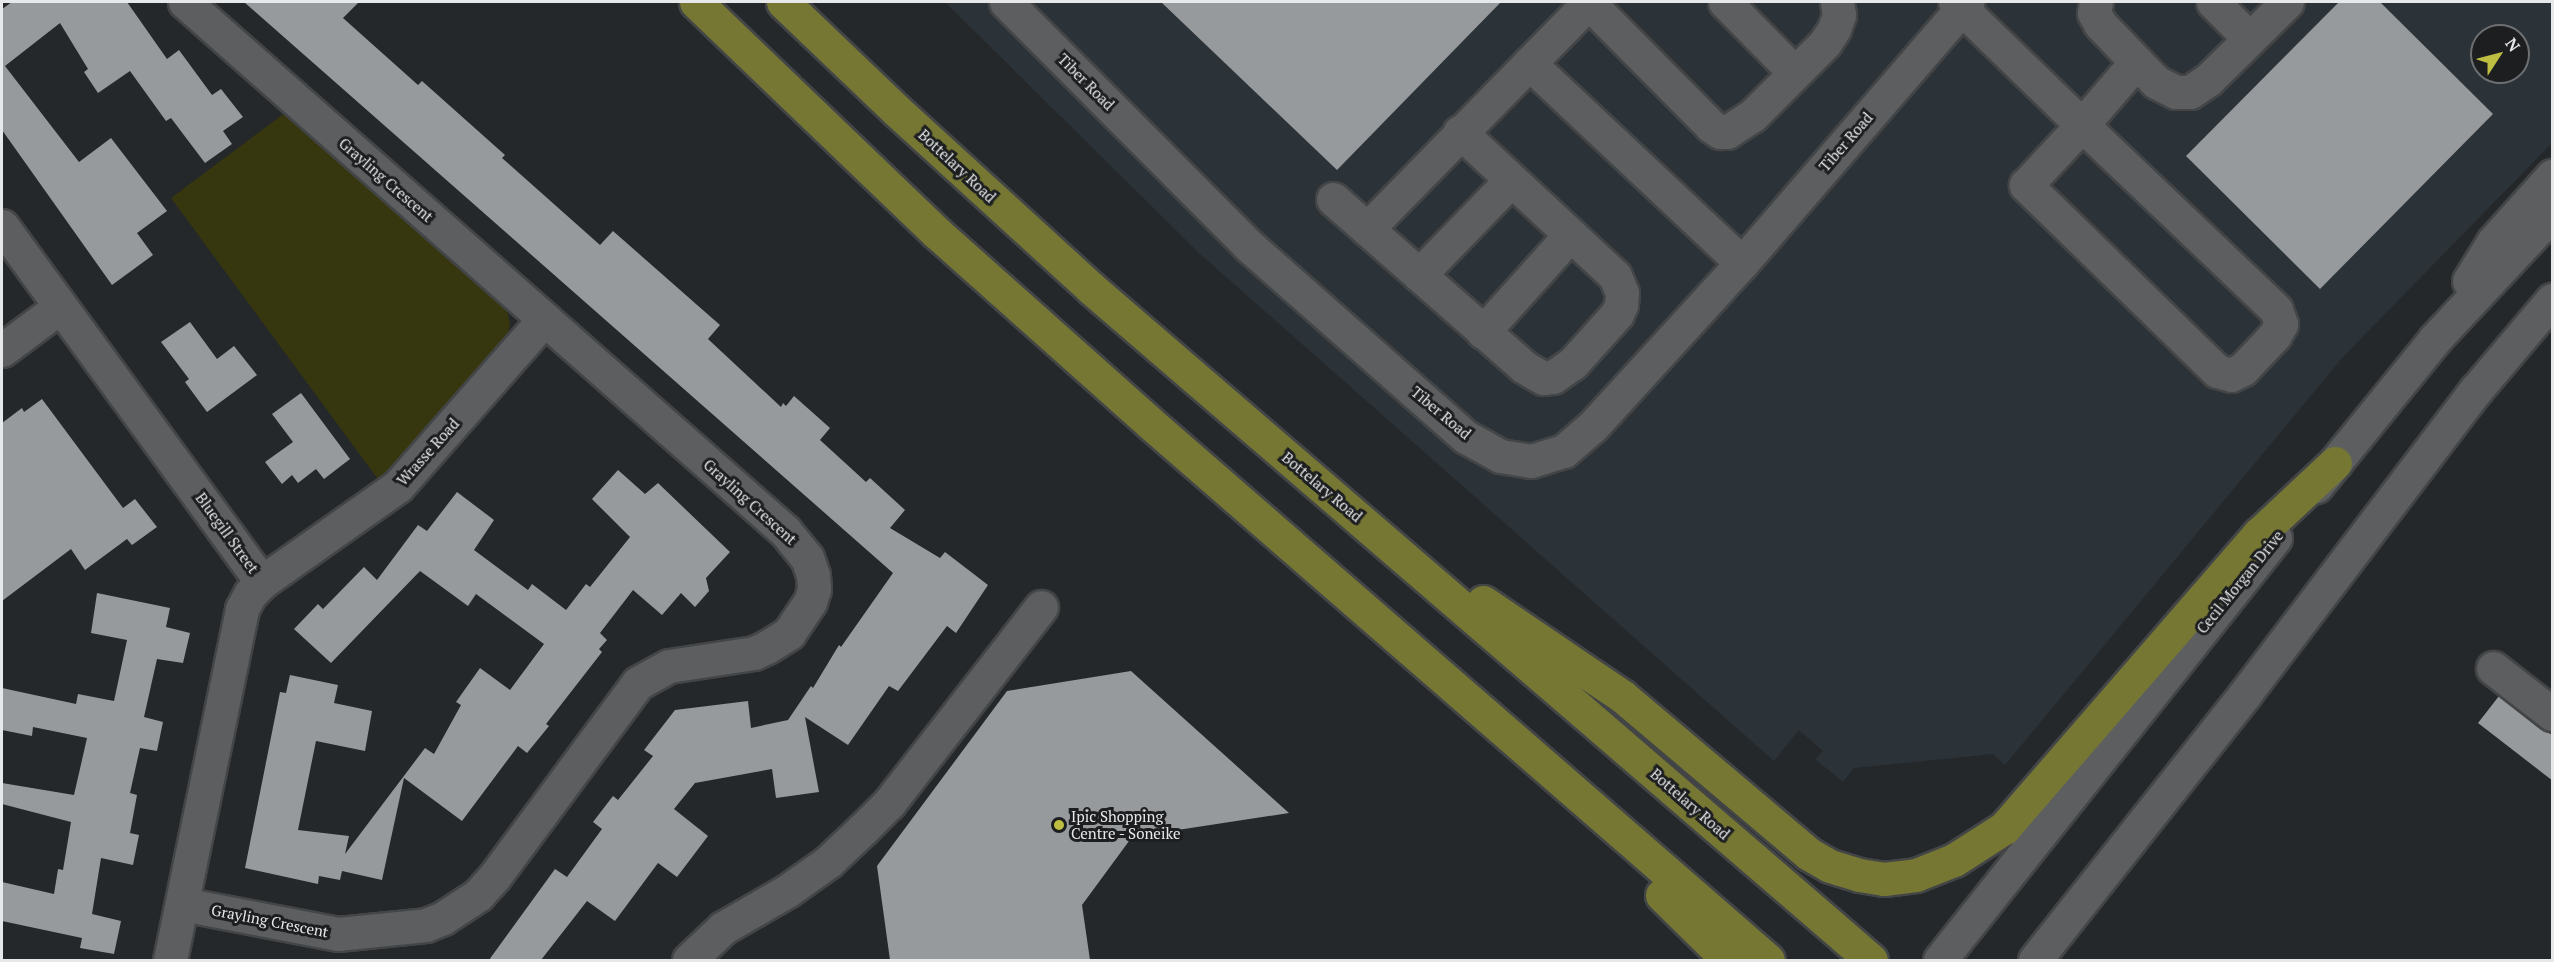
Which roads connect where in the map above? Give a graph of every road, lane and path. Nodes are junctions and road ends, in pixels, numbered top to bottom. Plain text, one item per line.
1 (185, 2) edge
2 (696, 2) edge
3 (783, 2) edge
4 (1589, 2) edge
5 (1725, 2) edge
6 (1837, 2) edge
7 (2096, 2) edge
8 (2213, 2) edge
9 (2287, 2) edge
10 (1961, 4) edge
11 (1022, 7) edge
12 (2250, 39) junction
13 (2136, 62) junction
14 (1529, 63) junction
15 (1794, 72) junction
16 (2082, 125) junction
17 (1461, 132) junction
18 (2553, 176) edge
19 (1511, 180) junction
20 (1333, 199) dead end
21 (2553, 214) edge
22 (2, 226) edge
23 (1367, 229) junction
24 (1570, 235) junction
25 (1742, 263) junction
26 (1419, 275) junction
27 (2553, 300) edge
28 (60, 307) junction
29 (544, 319) junction
30 (1483, 332) junction
31 (2435, 339) junction
32 (2, 350) edge
33 (2335, 463) junction
34 (1353, 513) junction
35 (262, 582) junction
36 (1041, 607) dead end
37 (2493, 668) dead end
38 (2553, 714) edge
39 (1537, 759) junction
40 (182, 904) junction
41 (170, 960) edge
42 (689, 960) edge
43 (1728, 960) edge
44 (1768, 960) edge
45 (1872, 960) edge
46 (1940, 960) edge
47 (2035, 960) edge

1 - 29 street, Grayling Crescent
2 - 39 main road
3 - 34 main road, Bottelary Road
4 - 14 street
4 - 15 street
5 - 15 street
6 - 15 street
7 - 13 street
8 - 12 street
9 - 12 street
10 - 16 street
10 - 25 street, Tiber Road
11 - 25 street, Tiber Road
12 - 13 street
13 - 16 street
14 - 17 street
14 - 25 street
16 - 16 street
17 - 19 street
17 - 23 street
18 - 31 street
19 - 24 street
19 - 26 street
20 - 23 street
21 - 31 street, Cecil Morgan Drive
22 - 28 street, Bluegill Street
23 - 26 street
24 - 30 street
24 - 30 street
26 - 30 street
27 - 47 street
28 - 32 street
28 - 35 street, Bluegill Street
29 - 35 street, Wrasse Road
29 - 40 street, Grayling Crescent
31 - 33 street, Cecil Morgan Drive
33 - 34 main road
33 - 46 street, Cecil Morgan Drive
34 - 45 main road, Bottelary Road
35 - 40 street, Bluegill Street
36 - 42 street
37 - 38 street
39 - 43 main road
39 - 44 main road
40 - 41 street, Bluegill Street

